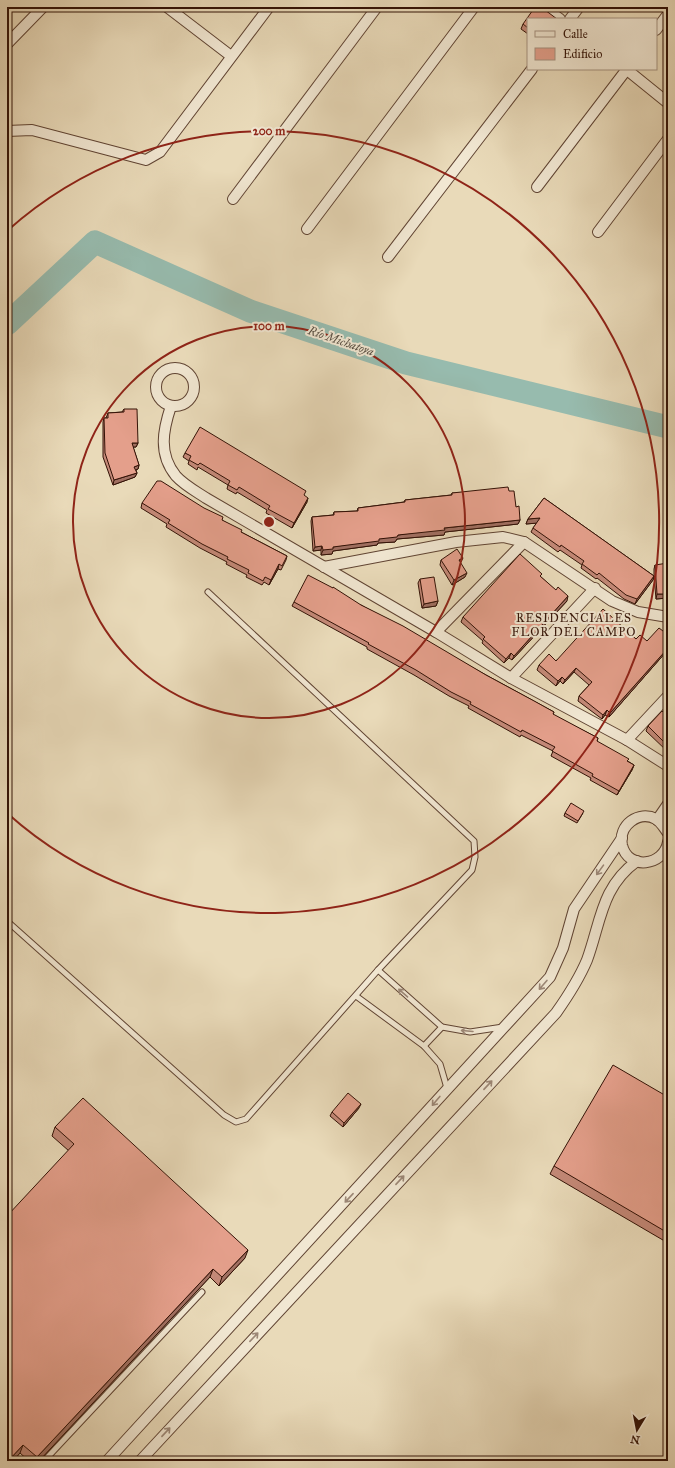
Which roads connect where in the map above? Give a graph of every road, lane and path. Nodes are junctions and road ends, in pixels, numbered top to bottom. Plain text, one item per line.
1 (43, 7) edge
2 (167, 7) edge
3 (269, 7) edge
4 (377, 7) edge
5 (474, 7) edge
6 (544, 7) edge
7 (579, 7) edge
8 (668, 14) edge
9 (559, 18) edge
10 (571, 18) edge
11 (657, 29) edge
12 (7, 44) edge
13 (231, 56) junction
14 (531, 70) edge
15 (626, 70) edge
16 (628, 70) edge
17 (668, 102) edge
18 (7, 130) edge
19 (668, 139) edge
20 (537, 187) dead end
21 (233, 199) dead end
22 (307, 228) dead end
23 (598, 232) dead end
24 (388, 257) dead end
25 (171, 406) dead end
26 (524, 542) junction
27 (324, 566) junction
28 (595, 588) junction
29 (208, 592) dead end
30 (668, 617) edge
31 (436, 632) junction
32 (511, 678) junction
33 (668, 696) edge
34 (627, 740) junction
35 (668, 766) edge
36 (668, 804) edge
37 (657, 820) junction
38 (668, 836) edge
39 (622, 838) junction
40 (637, 861) junction
41 (668, 861) edge
42 (651, 862) junction
43 (7, 921) edge
44 (378, 970) junction
45 (356, 996) junction
46 (442, 1026) junction
47 (506, 1026) junction
48 (424, 1046) junction
49 (447, 1088) junction
50 (202, 1292) edge
51 (44, 1461) edge
52 (107, 1461) edge
53 (140, 1461) edge

1 - 12 street
2 - 13 street
3 - 13 street
4 - 21 street
5 - 22 street
6 - 9 street
7 - 10 street
8 - 11 street
13 - 18 street
14 - 24 street
15 - 20 street
16 - 17 street
19 - 23 street
25 - 27 street
26 - 27 street
26 - 28 street
26 - 31 street
27 - 31 street
28 - 30 street
28 - 32 street
29 - 44 lane
31 - 32 street
32 - 34 street
33 - 34 street
34 - 35 street
36 - 37 street
37 - 38 street
37 - 39 street
38 - 42 street
39 - 40 street
39 -> 47 street
40 - 42 street
53 -> 40 street
41 - 42 street
43 - 45 lane
44 - 45 lane
46 -> 44 lane
45 - 48 lane
47 -> 46 lane
46 - 48 lane
47 - 49 street
48 - 49 lane
49 -> 52 street
50 - 51 lane

